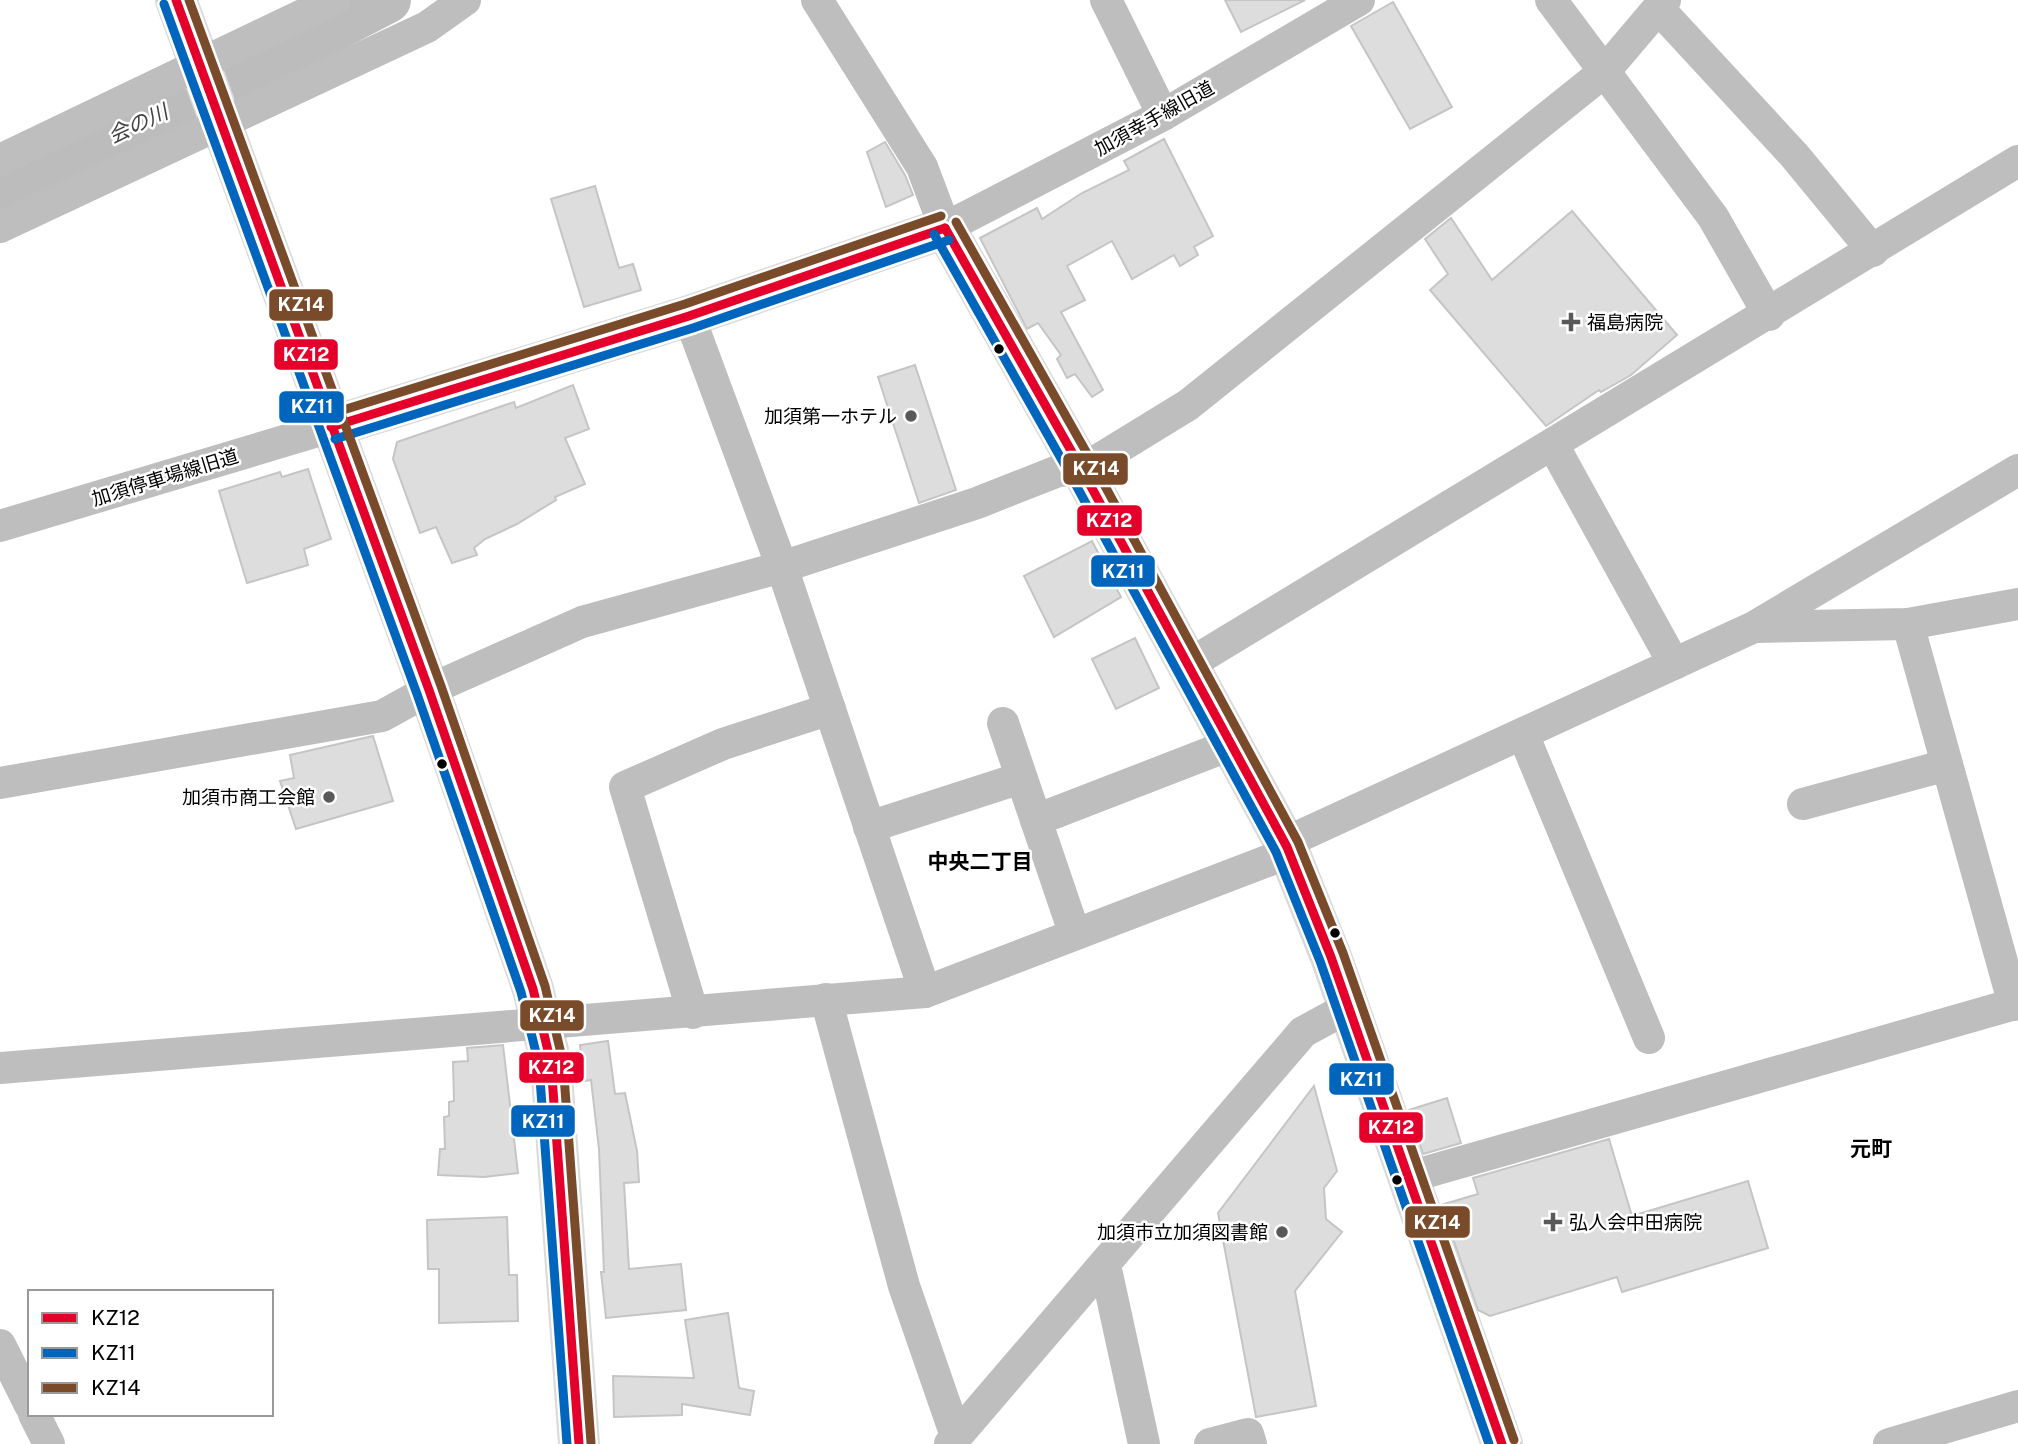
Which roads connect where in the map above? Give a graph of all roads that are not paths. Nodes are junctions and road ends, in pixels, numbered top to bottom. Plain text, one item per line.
1 (176, 0) edge
2 (334, 0) edge
3 (466, 0) edge
4 (817, 0) edge
5 (1106, 0) edge
6 (1359, 0) edge
7 (1551, 0) edge
8 (1661, 4) edge
9 (202, 72) junction
10 (1604, 72) junction
11 (1163, 116) junction
12 (219, 120) junction
13 (0, 160) edge
14 (2018, 162) edge
15 (0, 227) edge
16 (944, 228) junction
17 (1873, 251) junction
18 (1769, 315) junction
19 (689, 316) junction
20 (331, 427) junction
21 (1553, 445) junction
22 (1082, 470) junction
23 (2018, 470) edge
24 (0, 526) edge
25 (782, 567) junction
26 (2018, 604) edge
27 (1908, 624) junction
28 (1754, 627) junction
29 (1674, 664) junction
30 (1188, 665) junction
31 (429, 690) junction
32 (830, 709) junction
33 (1003, 723) dead end
34 (1523, 734) junction
35 (1230, 745) junction
36 (1947, 765) junction
37 (1021, 778) junction
38 (0, 783) edge
39 (1803, 804) dead end
40 (1036, 820) junction
41 (869, 827) junction
42 (1287, 847) junction
43 (1074, 932) junction
44 (925, 992) junction
45 (826, 999) junction
46 (2016, 1004) edge
47 (1349, 1007) junction
48 (693, 1013) junction
49 (542, 1021) junction
50 (1649, 1038) dead end
51 (0, 1068) edge
52 (1409, 1177) junction
53 (1101, 1268) junction
54 (0, 1345) edge
55 (22, 1406) edge
56 (2018, 1406) edge
57 (29, 1416) edge
58 (953, 1440) edge
59 (48, 1444) edge
60 (579, 1444) edge
61 (1144, 1444) edge
62 (1210, 1444) edge
63 (1251, 1444) edge
64 (1502, 1444) edge
65 (1889, 1444) edge

1 - 9 main road
2 - 9 street
3 - 12 street
4 - 16 street
5 - 11 street
6 - 11 street, 加須幸手線旧道
7 - 10 street
8 - 10 street
8 - 17 street
9 - 12 main road
9 - 13 street
10 - 18 street
10 - 22 street
11 - 16 street, 加須幸手線旧道
12 - 15 street
12 - 20 main road
14 - 17 street
16 - 19 main road
16 - 22 main road
17 - 18 street
18 - 21 street
19 - 20 main road
19 - 25 street
20 - 24 street, 加須停車場線旧道
20 - 31 main road
21 - 29 street
21 - 30 street
22 - 25 street
22 - 30 main road
23 - 28 street
25 - 31 street
25 - 32 street
26 - 27 street
27 - 28 street
27 - 36 street
28 - 29 street
29 - 34 street
30 - 35 main road
31 - 38 street
31 - 49 main road
32 - 41 street
32 - 48 street
33 - 37 street
34 - 42 street
34 - 50 street
35 - 40 street
35 - 42 main road
36 - 39 street
36 - 46 street
37 - 40 street
37 - 41 street
40 - 43 street
41 - 44 street
42 - 43 street
42 - 47 main road
43 - 44 street
44 - 45 street
45 - 48 street
45 - 58 street
46 - 52 street
47 - 52 main road
47 - 53 street
48 - 49 street
49 - 51 street
49 - 60 main road
52 - 64 main road
53 - 58 street
53 - 61 street
54 - 55 street
56 - 65 street
57 - 59 street
62 - 63 street

